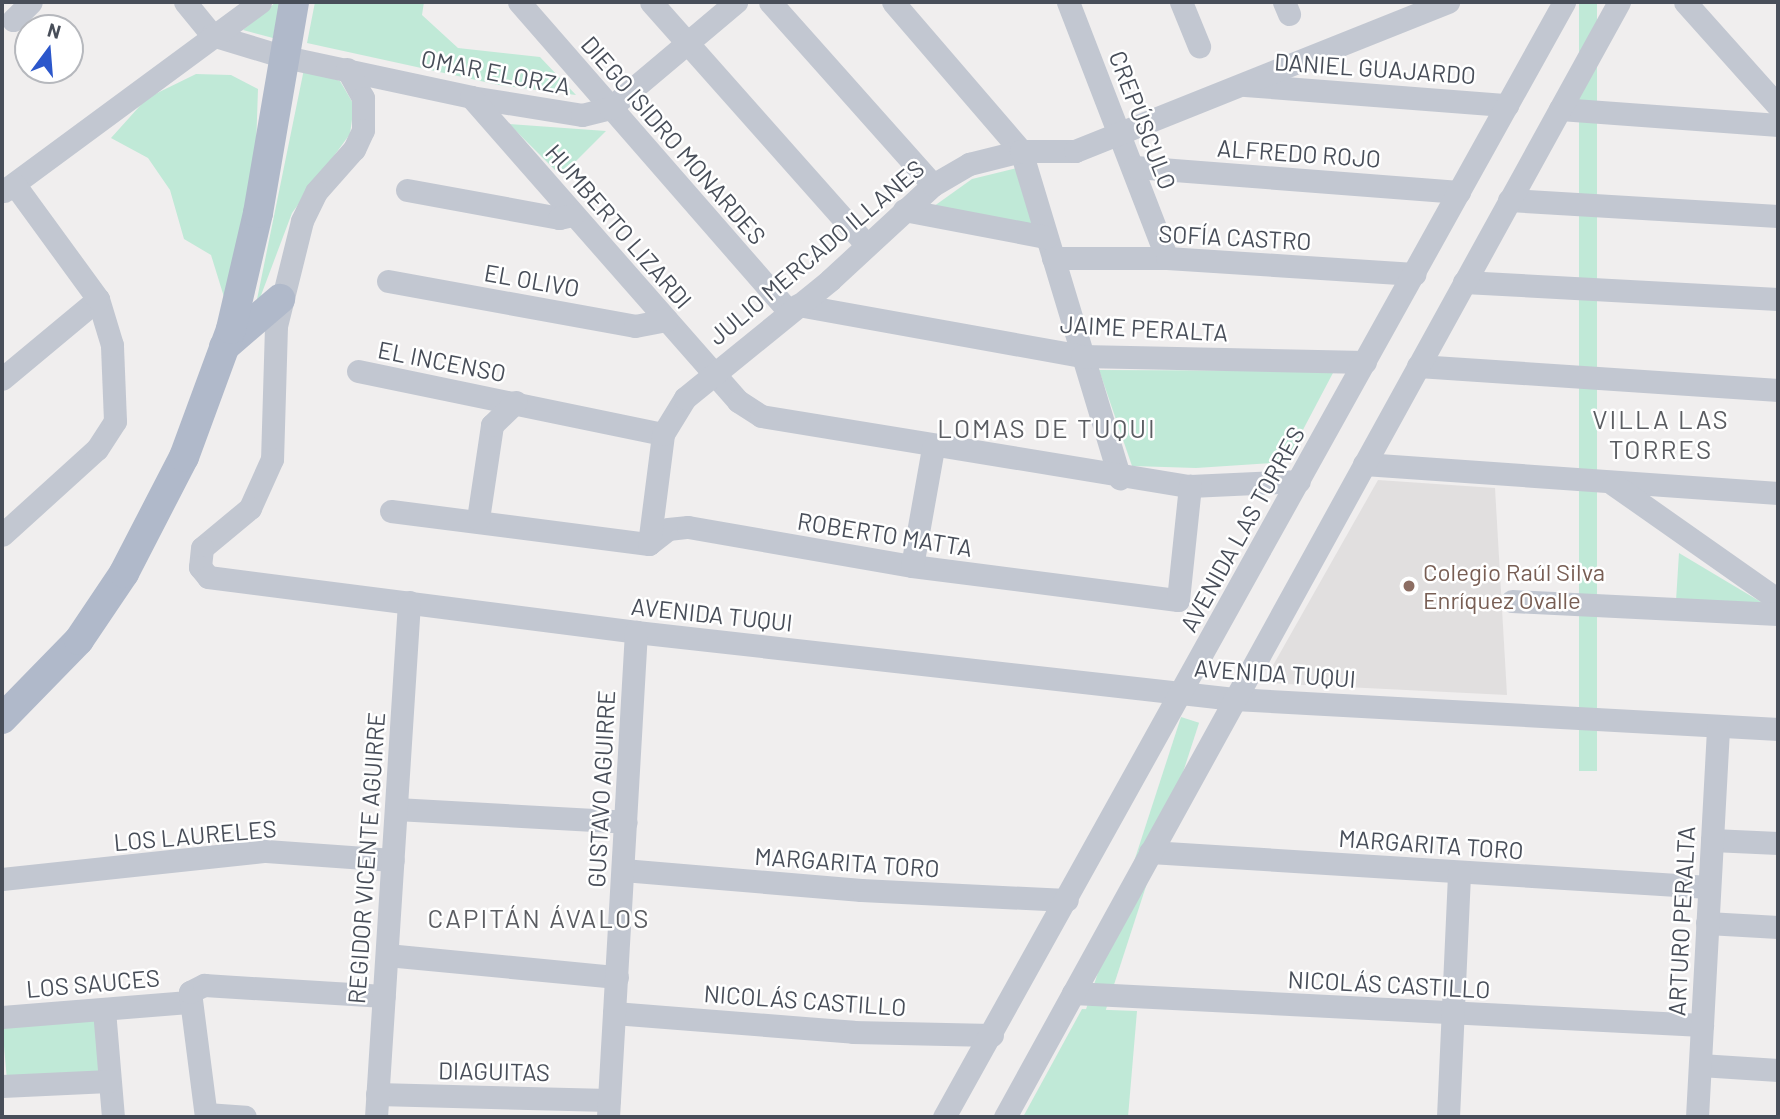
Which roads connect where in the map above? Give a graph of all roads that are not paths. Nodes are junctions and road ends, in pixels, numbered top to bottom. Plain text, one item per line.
1 (31, 2) edge
2 (184, 2) edge
3 (260, 2) edge
4 (294, 2) edge
5 (519, 2) edge
6 (651, 2) edge
7 (736, 2) edge
8 (770, 2) edge
9 (893, 2) edge
10 (1068, 2) edge
11 (1181, 2) edge
12 (1448, 2) edge
13 (1564, 2) edge
14 (1619, 2) edge
15 (1685, 2) edge
16 (13, 20) dead end
17 (212, 35) junction
18 (689, 43) junction
19 (1199, 46) dead end
20 (285, 57) junction
21 (347, 69) junction
22 (1238, 84) junction
23 (471, 97) junction
24 (1507, 104) junction
25 (1778, 106) edge
26 (610, 108) junction
27 (1560, 108) junction
28 (1778, 125) edge
29 (1121, 130) junction
30 (1021, 151) junction
31 (1135, 167) junction
32 (933, 185) junction
33 (8, 188) edge
34 (407, 190) dead end
35 (1459, 192) junction
36 (1509, 200) junction
37 (904, 210) junction
38 (573, 215) junction
39 (1778, 216) edge
40 (867, 245) junction
41 (1049, 248) junction
42 (1167, 258) junction
43 (1414, 274) junction
44 (388, 281) dead end
45 (1464, 282) junction
46 (98, 299) junction
47 (280, 299) junction
48 (1778, 299) edge
49 (794, 308) junction
50 (666, 320) junction
51 (224, 348) junction
52 (1082, 356) junction
53 (1365, 362) junction
54 (1418, 366) junction
55 (358, 371) dead end
56 (714, 373) junction
57 (2, 379) edge
58 (1778, 390) edge
59 (516, 402) junction
60 (663, 435) junction
61 (933, 448) junction
62 (1364, 464) junction
63 (1120, 478) junction
64 (1299, 481) junction
65 (1613, 484) junction
66 (1190, 486) junction
67 (1778, 493) edge
68 (391, 510) dead end
69 (478, 519) junction
70 (2, 535) edge
71 (649, 544) junction
72 (912, 566) junction
73 (1778, 600) edge
74 (1512, 601) dead end
75 (409, 602) junction
76 (1778, 614) edge
77 (636, 632) junction
78 (1182, 693) junction
79 (1234, 699) junction
80 (2, 719) edge
81 (1718, 727) junction
82 (1778, 729) edge
83 (396, 809) junction
84 (626, 822) junction
85 (1712, 840) junction
86 (1778, 843) edge
87 (1150, 852) junction
88 (393, 860) junction
89 (623, 870) junction
90 (1460, 872) junction
91 (2, 879) edge
92 (1709, 887) junction
93 (1067, 900) junction
94 (1707, 923) junction
95 (1778, 927) edge
96 (387, 955) junction
97 (617, 977) junction
98 (1073, 993) junction
99 (384, 996) junction
100 (189, 997) junction
101 (104, 1010) junction
102 (614, 1013) junction
103 (1452, 1015) junction
104 (2, 1017) edge
105 (1702, 1025) junction
106 (992, 1035) junction
107 (1700, 1065) junction
108 (1778, 1070) edge
109 (109, 1082) junction
110 (2, 1086) edge
111 (377, 1094) junction
112 (609, 1109) edge
113 (206, 1116) edge
114 (113, 1117) edge
115 (246, 1117) edge
116 (376, 1117) edge
117 (944, 1117) edge
118 (1005, 1117) edge
119 (1448, 1117) edge
120 (1697, 1117) edge

1 - 16 street
2 - 17 street
3 - 17 street
4 - 20 main road
5 - 26 street, DIEGO ISIDRO MONARDES
6 - 18 street
7 - 18 street, OMAR ELORZA
8 - 32 street
9 - 30 street
10 - 29 street, CREPÚSCULO
11 - 19 street
12 - 22 street, JULIO MERCADO ILLANES
13 - 24 street, AVENIDA LAS TORRES
14 - 27 street
15 - 25 street
17 - 20 street, OMAR ELORZA
17 - 33 street
18 - 26 street, OMAR ELORZA
18 - 40 street
20 - 21 street, OMAR ELORZA
20 - 51 main road
21 - 23 street, OMAR ELORZA
21 - 47 street, AVENIDA TUQUI
22 - 24 street, DANIEL GUAJARDO
22 - 29 street, JULIO MERCADO ILLANES
23 - 26 street, OMAR ELORZA
23 - 38 street, HUMBERTO LIZARDI
24 - 35 street, AVENIDA LAS TORRES
26 - 49 street, DIEGO ISIDRO MONARDES
27 - 28 street
27 - 36 street
29 - 30 street, JULIO MERCADO ILLANES
29 - 31 street, CREPÚSCULO
30 - 32 street, JULIO MERCADO ILLANES
30 - 41 street
31 - 35 street, ALFREDO ROJO
31 - 42 street, CREPÚSCULO
32 - 37 street, JULIO MERCADO ILLANES
33 - 46 street
34 - 38 street
35 - 43 street, AVENIDA LAS TORRES
36 - 39 street
36 - 45 street
37 - 40 street, JULIO MERCADO ILLANES
37 - 41 street, SOFÍA CASTRO
38 - 50 street, HUMBERTO LIZARDI
40 - 49 street, JULIO MERCADO ILLANES
41 - 42 street, SOFÍA CASTRO
41 - 52 street
42 - 43 street, SOFÍA CASTRO
43 - 53 street, AVENIDA LAS TORRES
44 - 50 street, EL OLIVO
45 - 48 street
45 - 54 street
46 - 57 street
46 - 70 street
47 - 51 main road
47 - 75 street, AVENIDA TUQUI
49 - 52 street, JAIME PERALTA
49 - 56 street, JULIO MERCADO ILLANES
50 - 56 street, HUMBERTO LIZARDI
51 - 80 main road
52 - 53 street, JAIME PERALTA
52 - 63 street
53 - 64 street, AVENIDA LAS TORRES
54 - 58 street
54 - 62 street
55 - 59 street, EL INCENSO
56 - 60 street, JULIO MERCADO ILLANES
56 - 61 street, HUMBERTO LIZARDI
59 - 60 street, EL INCENSO
59 - 69 street
60 - 71 street, JULIO MERCADO ILLANES
61 - 63 street, HUMBERTO LIZARDI
61 - 72 street
62 - 65 street
62 - 79 street
63 - 66 street, HUMBERTO LIZARDI
64 - 66 street, HUMBERTO LIZARDI
64 - 78 street, AVENIDA LAS TORRES
65 - 67 street
65 - 73 street
66 - 72 street, ROBERTO MATTA
68 - 69 street
69 - 71 street
71 - 72 street, ROBERTO MATTA
74 - 76 street
75 - 77 street, AVENIDA TUQUI
75 - 83 street, REGIDOR VICENTE AGUIRRE
77 - 78 street, AVENIDA TUQUI
77 - 84 street, GUSTAVO AGUIRRE
78 - 79 street, AVENIDA TUQUI
78 - 93 street, AVENIDA LAS TORRES
79 - 81 street, AVENIDA TUQUI
79 - 87 street
81 - 82 street, AVENIDA TUQUI
81 - 85 street, ARTURO PERALTA
83 - 84 street
83 - 88 street, REGIDOR VICENTE AGUIRRE
84 - 89 street, GUSTAVO AGUIRRE
85 - 86 street
85 - 92 street, ARTURO PERALTA
87 - 90 street, MARGARITA TORO
87 - 98 street
88 - 91 street, LOS LAURELES
88 - 96 street, REGIDOR VICENTE AGUIRRE
89 - 93 street, MARGARITA TORO
89 - 97 street, GUSTAVO AGUIRRE
90 - 92 street, MARGARITA TORO
90 - 103 street
92 - 94 street, ARTURO PERALTA
93 - 106 street, AVENIDA LAS TORRES
94 - 95 street
94 - 105 street, ARTURO PERALTA
96 - 97 street
96 - 99 street, REGIDOR VICENTE AGUIRRE
97 - 102 street, GUSTAVO AGUIRRE
98 - 103 street, NICOLÁS CASTILLO
98 - 118 street
99 - 100 street, LOS SAUCES
99 - 111 street, REGIDOR VICENTE AGUIRRE
100 - 101 street, LOS SAUCES
100 - 113 street
101 - 104 street, LOS SAUCES
101 - 109 street
102 - 106 street, NICOLÁS CASTILLO
102 - 112 street, GUSTAVO AGUIRRE
103 - 105 street, NICOLÁS CASTILLO
103 - 119 street
105 - 107 street, ARTURO PERALTA
106 - 117 street, AVENIDA LAS TORRES
107 - 108 street
107 - 120 street, ARTURO PERALTA
109 - 110 street
109 - 114 street
111 - 112 street, DIAGUITAS
111 - 116 street, REGIDOR VICENTE AGUIRRE
113 - 115 street

